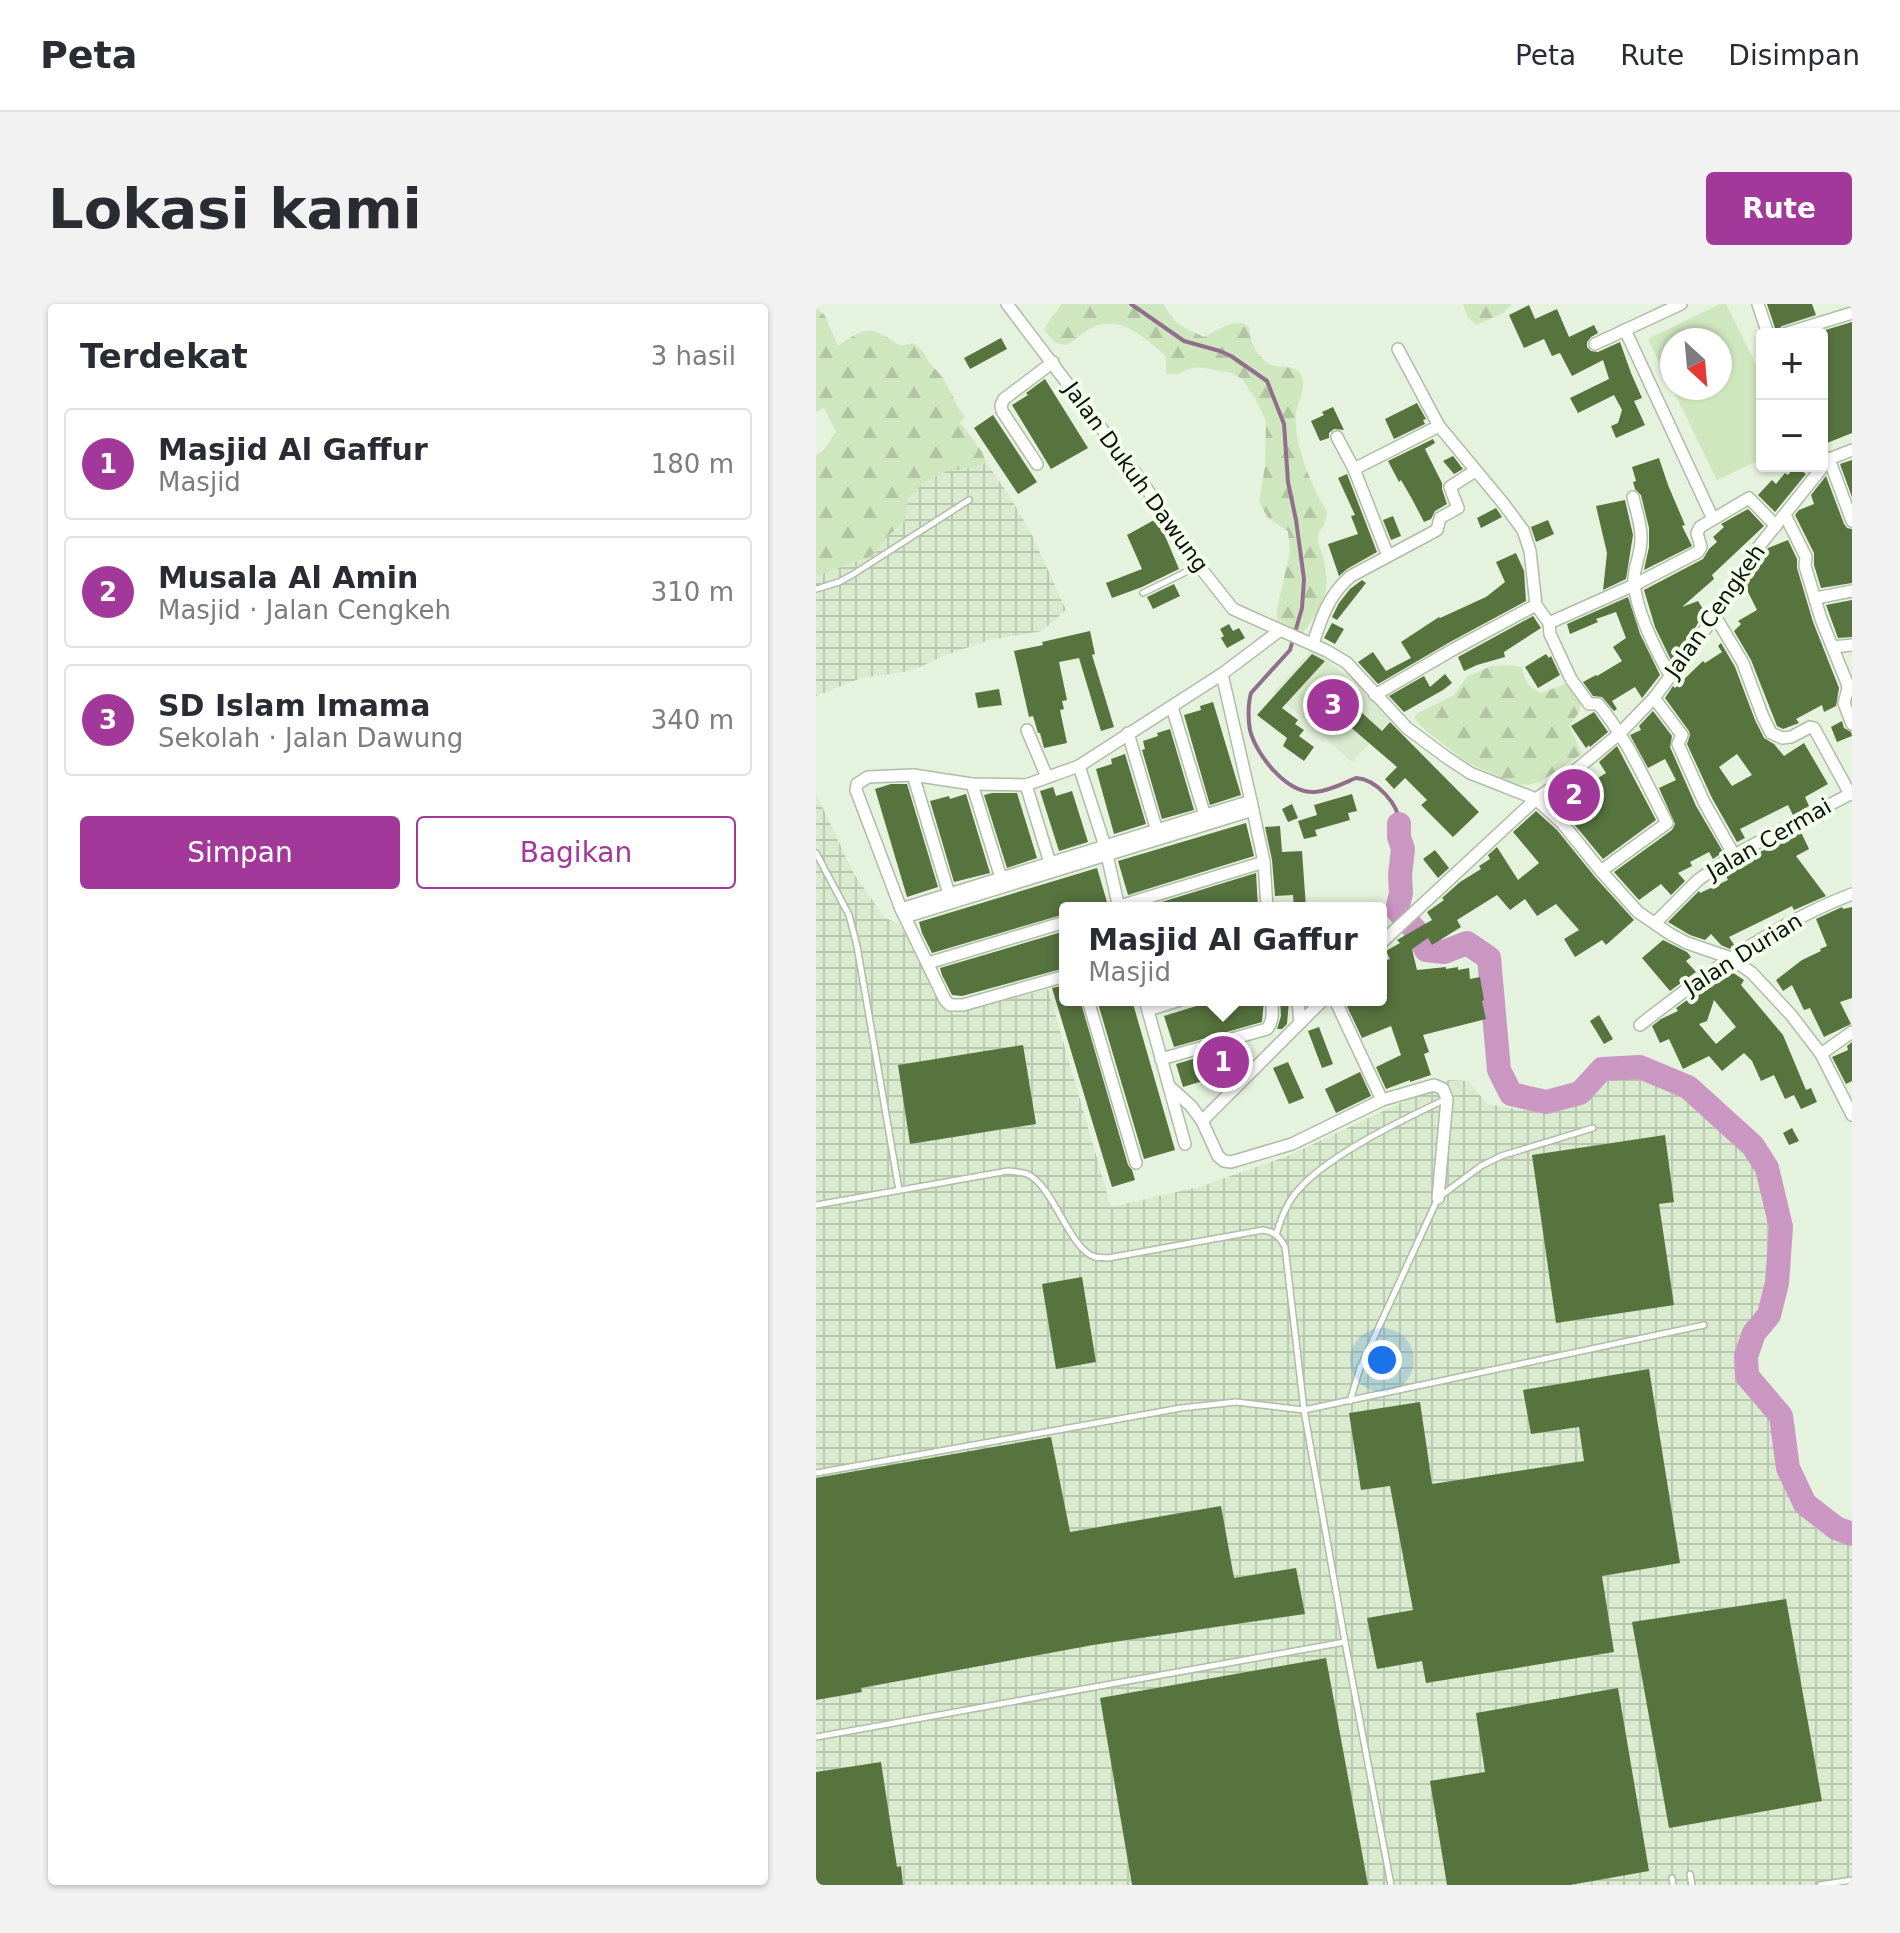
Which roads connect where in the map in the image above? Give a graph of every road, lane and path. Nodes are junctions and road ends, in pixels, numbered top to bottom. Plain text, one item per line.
1 (1007, 304) edge
2 (1681, 304) edge
3 (1758, 304) edge
4 (1852, 313) edge
5 (1766, 328) edge
6 (1806, 328) edge
7 (1625, 330) junction
8 (1595, 344) dead end
9 (1398, 349) dead end
10 (1053, 362) junction
11 (1439, 426) junction
12 (1337, 437) dead end
13 (1852, 450) edge
14 (1828, 456) edge
15 (1828, 462) edge
16 (1037, 464) dead end
17 (1354, 469) junction
18 (1475, 471) junction
19 (1815, 472) edge
20 (1633, 497) dead end
21 (969, 500) dead end
22 (1785, 515) junction
23 (1713, 519) junction
24 (1852, 521) edge
25 (1776, 526) junction
26 (1388, 556) junction
27 (1199, 565) junction
28 (1634, 585) junction
29 (816, 589) edge
30 (1852, 591) edge
31 (1143, 593) dead end
32 (1816, 598) junction
33 (1536, 605) junction
34 (1715, 616) junction
35 (1549, 623) junction
36 (1283, 633) junction
37 (1308, 642) junction
38 (1852, 645) edge
39 (1833, 647) junction
40 (1222, 674) junction
41 (1670, 675) junction
42 (1375, 695) junction
43 (1654, 698) junction
44 (1172, 707) junction
45 (1852, 724) edge
46 (1027, 730) dead end
47 (1128, 733) junction
48 (1619, 734) junction
49 (1079, 766) junction
50 (913, 775) junction
51 (1047, 777) junction
52 (972, 784) junction
53 (1026, 785) junction
54 (1851, 794) edge
55 (1536, 799) junction
56 (1252, 805) junction
57 (1201, 820) junction
58 (1157, 831) junction
59 (1106, 851) junction
60 (816, 853) edge
61 (1734, 855) junction
62 (1264, 862) junction
63 (1050, 863) junction
64 (1601, 871) junction
65 (1001, 878) junction
66 (949, 894) junction
67 (1852, 894) edge
68 (1116, 902) edge
69 (1133, 902) edge
70 (1267, 902) edge
71 (903, 913) junction
72 (1655, 923) junction
73 (1059, 924) edge
74 (1387, 937) edge
75 (1731, 958) junction
76 (928, 963) junction
77 (1059, 978) edge
78 (1090, 1006) edge
79 (1146, 1006) edge
80 (1272, 1006) edge
81 (1299, 1006) edge
82 (1317, 1006) edge
83 (1338, 1006) edge
84 (1300, 1023) junction
85 (1640, 1025) dead end
86 (1852, 1032) edge
87 (1821, 1054) junction
88 (1161, 1059) junction
89 (1169, 1086) junction
90 (1848, 1096) edge
91 (1447, 1099) junction
92 (1382, 1100) junction
93 (1852, 1115) edge
94 (1202, 1121) junction
95 (1593, 1128) dead end
96 (1185, 1144) dead end
97 (1136, 1163) dead end
98 (899, 1190) junction
99 (1438, 1198) junction
100 (816, 1205) edge
101 (1276, 1235) junction
102 (1704, 1325) dead end
103 (1350, 1401) junction
104 (1304, 1410) junction
105 (816, 1473) edge
106 (1345, 1642) junction
107 (816, 1737) edge
108 (1690, 1874) dead end
109 (1852, 1880) edge
110 (1391, 1885) edge
111 (1692, 1885) edge
112 (1820, 1885) edge

1 - 10 street, Jalan Dukuh Dawung
2 - 7 street
3 - 5 street
4 - 6 street
7 - 8 street
7 - 23 street
9 - 11 street
10 - 16 street
10 - 27 street, Jalan Dukuh Dawung
11 - 17 street
11 - 18 street
12 - 17 street
13 - 14 street
15 - 24 street
17 - 26 street
18 - 26 street
18 - 33 street
19 - 22 street, Jalan Cengkeh
20 - 28 street
21 - 29 lane
22 - 25 street, Jalan Cengkeh
22 - 32 street
23 - 25 street
23 - 28 street
25 - 34 street, Jalan Cengkeh
26 - 37 street
27 - 31 lane
27 - 36 street, Jalan Dukuh Dawung
28 - 35 street
28 - 41 street
30 - 32 street
32 - 39 street
33 - 35 street
33 - 42 street
34 - 41 street, Jalan Cengkeh
34 - 54 street
35 - 48 street
36 - 37 street, Jalan Dukuh Dawung
36 - 40 street
37 - 42 street, Jalan Dukuh Dawung
38 - 39 street
39 - 45 street
40 - 44 street
40 - 56 street
41 - 43 street, Jalan Cengkeh
42 - 55 street, Jalan Dukuh Dawung
43 - 48 street, Jalan Cengkeh
43 - 61 street
44 - 47 street
44 - 57 street
46 - 51 street
47 - 49 street
47 - 58 street
48 - 55 street, Jalan Cengkeh
48 - 64 street
49 - 51 street
49 - 59 street
50 - 52 street
50 - 66 street
50 - 71 street
51 - 53 street
52 - 53 street
52 - 65 street
53 - 63 street
54 - 61 street, Jalan Cermai
55 - 64 street
55 - 74 street, Jalan Cengkeh
56 - 57 street
56 - 62 street
57 - 58 street
57 - 59 street
58 - 59 street
59 - 63 street
59 - 68 street
59 - 71 street
60 - 98 lane
61 - 72 street, Jalan Cermai
62 - 69 street
62 - 70 street
63 - 65 street
64 - 72 street
65 - 66 street
66 - 71 street
67 - 75 street, Jalan Durian
71 - 76 street
72 - 75 street
73 - 76 street
75 - 85 street, Jalan Durian
75 - 87 street
76 - 77 street
78 - 97 street
79 - 88 street
80 - 88 street
81 - 84 street
82 - 84 street
83 - 92 street
84 - 94 street
86 - 87 street
87 - 90 street
88 - 89 street
89 - 94 street
89 - 96 street
90 - 93 street
91 - 92 street
91 - 99 street
91 - 101 lane
92 - 94 street
95 - 99 lane
98 - 100 lane
98 - 101 lane
99 - 103 lane
101 - 104 lane
102 - 103 lane
103 - 104 lane
104 - 105 lane
104 - 106 lane
106 - 107 lane
106 - 110 lane
108 - 111 lane
109 - 112 lane

